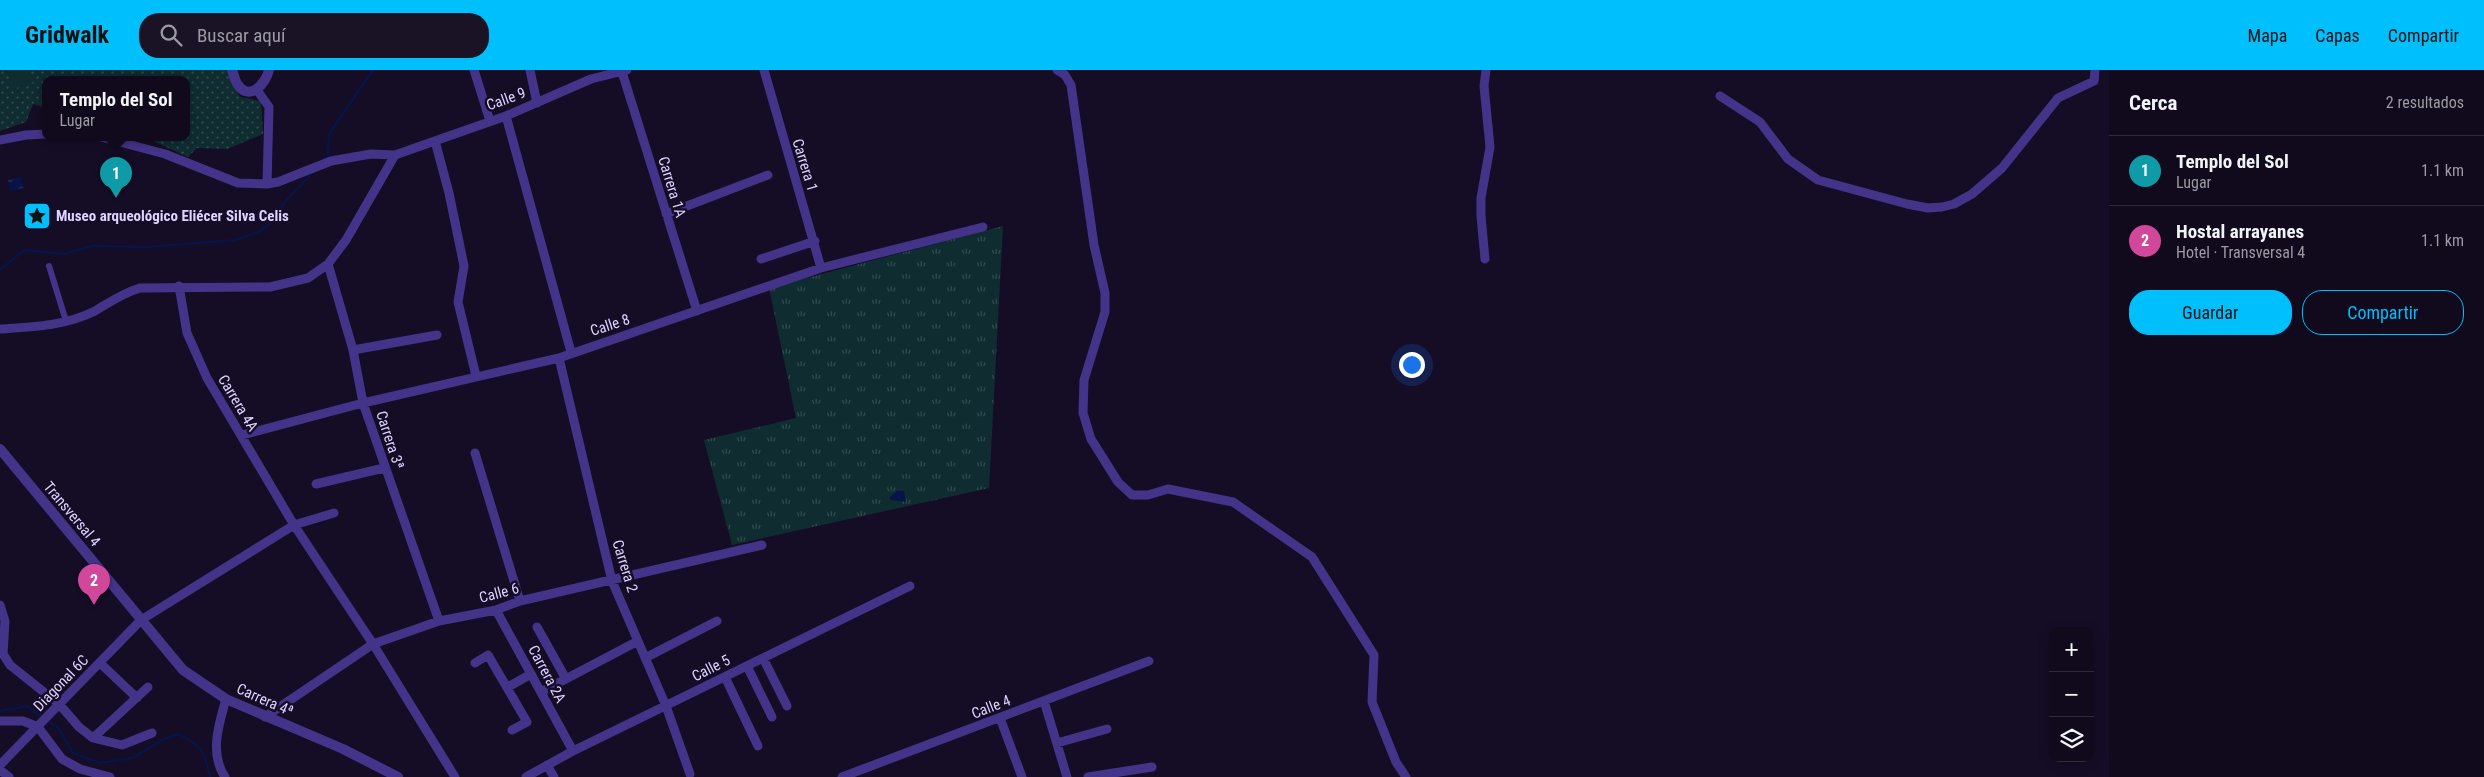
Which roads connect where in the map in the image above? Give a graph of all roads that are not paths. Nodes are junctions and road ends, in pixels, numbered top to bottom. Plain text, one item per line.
1 (232, 70) edge
2 (269, 70) edge
3 (474, 70) edge
4 (530, 70) edge
5 (624, 70) edge
6 (764, 70) edge
7 (1057, 70) edge
8 (1486, 70) edge
9 (2095, 70) edge
10 (591, 75) edge
11 (257, 90) junction
12 (1720, 96) dead end
13 (537, 103) junction
14 (506, 116) junction
15 (490, 120) junction
16 (42, 134) edge
17 (0, 140) edge
18 (435, 140) junction
19 (115, 141) edge
20 (395, 155) junction
21 (768, 175) dead end
22 (267, 184) junction
23 (666, 214) junction
24 (983, 227) dead end
25 (814, 241) junction
26 (1485, 258) dead end
27 (762, 259) dead end
28 (328, 264) junction
29 (49, 266) dead end
30 (821, 268) junction
31 (178, 286) junction
32 (697, 311) junction
33 (66, 321) junction
34 (0, 329) edge
35 (437, 335) dead end
36 (353, 350) junction
37 (572, 352) junction
38 (559, 358) junction
39 (476, 376) junction
40 (363, 403) junction
41 (242, 435) junction
42 (0, 449) edge
43 (475, 453) dead end
44 (384, 468) junction
45 (316, 484) dead end
46 (334, 513) dead end
47 (294, 525) junction
48 (762, 545) dead end
49 (612, 581) junction
50 (910, 586) dead end
51 (520, 601) junction
52 (0, 605) edge
53 (496, 610) junction
54 (141, 620) junction
55 (439, 621) junction
56 (717, 621) dead end
57 (537, 627) dead end
58 (638, 641) junction
59 (373, 644) junction
60 (646, 658) junction
61 (763, 658) junction
62 (1149, 661) dead end
63 (100, 663) junction
64 (475, 663) dead end
65 (746, 666) junction
66 (531, 674) junction
67 (725, 677) junction
68 (566, 679) junction
69 (148, 687) dead end
70 (508, 687) junction
71 (541, 692) junction
72 (136, 698) junction
73 (226, 699) junction
74 (1044, 701) junction
75 (60, 705) junction
76 (666, 706) junction
77 (787, 706) dead end
78 (265, 717) junction
79 (772, 718) dead end
80 (1000, 718) junction
81 (0, 721) edge
82 (41, 724) junction
83 (1107, 729) dead end
84 (512, 730) dead end
85 (152, 733) dead end
86 (93, 738) junction
87 (1057, 743) junction
88 (758, 746) dead end
89 (573, 751) junction
90 (0, 765) edge
91 (547, 765) junction
92 (1152, 767) dead end
93 (0, 770) edge
94 (690, 774) dead end
95 (9, 777) edge
96 (110, 777) edge
97 (225, 777) edge
98 (398, 777) edge
99 (455, 777) edge
100 (526, 777) edge
101 (554, 777) edge
102 (842, 777) edge
103 (1022, 777) edge
104 (1067, 777) edge
105 (1088, 777) edge
106 (1406, 777) edge

1 - 11 street
2 - 11 street
3 - 15 street
4 - 13 street
5 - 10 street, Calle 9
5 - 23 street, Carrera 1A
6 - 25 street, Carrera 1
7 - 106 street
8 - 26 street
9 - 12 street
10 - 13 street, Calle 9
11 - 22 street
13 - 14 street, Calle 9
14 - 15 street, Calle 9
14 - 37 street
15 - 18 street, Calle 9
16 - 17 street
18 - 20 street, Calle 9
18 - 39 street
19 - 22 street
20 - 22 street
20 - 28 street
21 - 23 street
23 - 32 street, Carrera 1A
24 - 30 street, Calle 8
25 - 27 street
25 - 30 street, Carrera 1
28 - 31 street
28 - 36 street, Carrera 3ª
29 - 33 street
30 - 32 street, Calle 8
31 - 33 street
31 - 41 street, Carrera 4A
32 - 37 street, Calle 8
33 - 34 street
35 - 36 street
36 - 40 street, Carrera 3ª
37 - 38 street, Calle 8
38 - 39 street, Calle 8
38 - 49 street, Carrera 2
39 - 40 street, Calle 8
40 - 41 street, Calle 8
40 - 44 street, Carrera 3ª
41 - 47 street, Carrera 4A
42 - 54 street, Transversal 4
43 - 51 street
44 - 45 street
44 - 55 street, Carrera 3ª
46 - 47 street, Diagonal 6C
47 - 54 street, Diagonal 6C
47 - 59 street, Carrera 4A
48 - 49 street, Calle 6
49 - 51 street, Calle 6
49 - 58 street, Carrera 2
50 - 61 street, Calle 5
51 - 53 street, Calle 6
52 - 75 street
53 - 55 street, Calle 6
53 - 66 street, Carrera 2A
54 - 63 street, Diagonal 6C
54 - 73 street, Carrera 4ª
55 - 59 street, Calle 6
56 - 60 street
57 - 68 street
58 - 60 street, Carrera 2
58 - 68 street
59 - 78 street, Calle 6
59 - 99 street, Carrera 4A
60 - 76 street, Carrera 2
61 - 65 street, Calle 5
61 - 77 street
62 - 74 street, Calle 4
63 - 72 street
63 - 75 street, Diagonal 6C
64 - 70 street
65 - 67 street, Calle 5
65 - 79 street
66 - 70 street
66 - 71 street, Carrera 2A
67 - 76 street, Calle 5
67 - 88 street
68 - 71 street
69 - 72 street
70 - 84 street
71 - 89 street, Carrera 2A
72 - 86 street
73 - 78 street, Carrera 4ª
73 - 97 street
74 - 80 street, Calle 4
74 - 87 street
75 - 82 street, Diagonal 6C
75 - 86 street
76 - 89 street, Calle 5
76 - 94 street, Carrera 2
78 - 98 street, Carrera 4ª
80 - 102 street, Calle 4
80 - 103 street
81 - 82 street
82 - 90 street, Diagonal 6C
82 - 96 street
83 - 87 street
85 - 86 street
87 - 104 street
89 - 91 street, Calle 5
91 - 100 street, Calle 5
91 - 101 street
92 - 105 street
93 - 95 street

